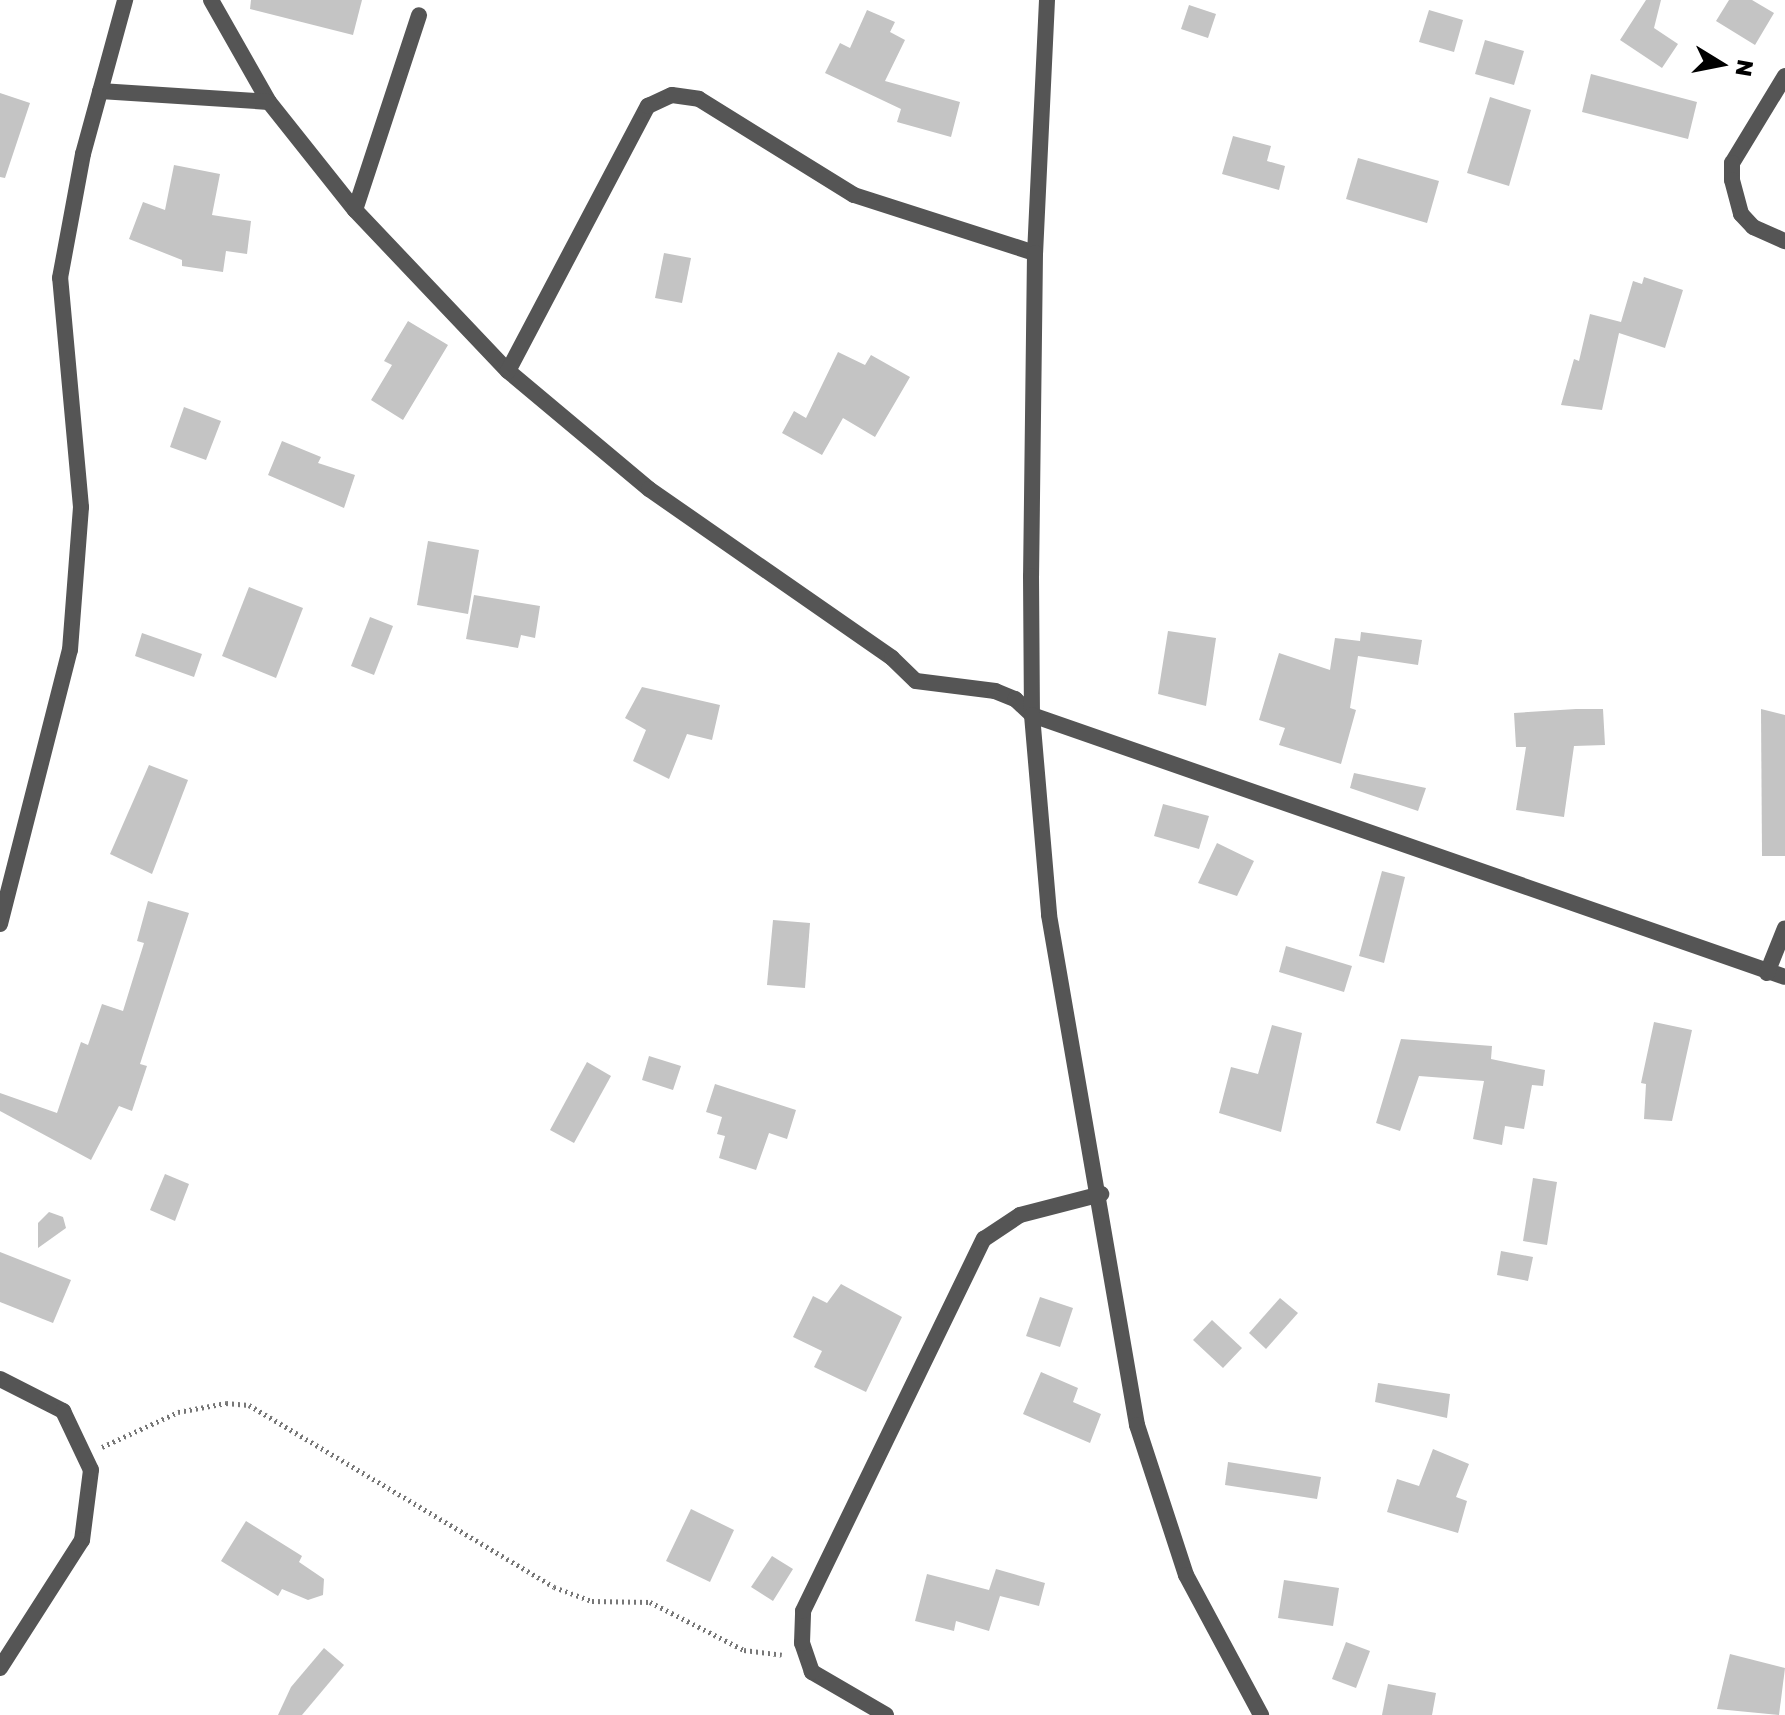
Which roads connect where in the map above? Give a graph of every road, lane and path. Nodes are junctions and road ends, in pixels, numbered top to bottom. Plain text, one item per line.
1 (125, 0) edge
2 (211, 0) edge
3 (1047, 0) edge
4 (419, 15) dead end
5 (1785, 76) edge
6 (100, 91) junction
7 (269, 102) junction
8 (355, 210) junction
9 (1785, 241) edge
10 (1035, 253) junction
11 (508, 371) junction
12 (1032, 715) junction
13 (0, 924) edge
14 (1785, 928) edge
15 (1767, 973) junction
16 (1785, 977) edge
17 (1101, 1194) junction
18 (0, 1379) edge
19 (87, 1454) junction
20 (805, 1658) junction
21 (0, 1668) edge
22 (886, 1715) edge
23 (1261, 1715) edge

1 - 6 street
2 - 7 street
3 - 10 street
4 - 8 street
5 - 9 street
6 - 7 street
6 - 13 street
7 - 8 street
8 - 11 street
10 - 11 street
10 - 12 street
11 - 12 street
12 - 15 street
12 - 17 street
14 - 15 street
15 - 16 street
17 - 20 street
17 - 23 street
18 - 19 street
19 - 20 path
19 - 21 street
20 - 22 street

